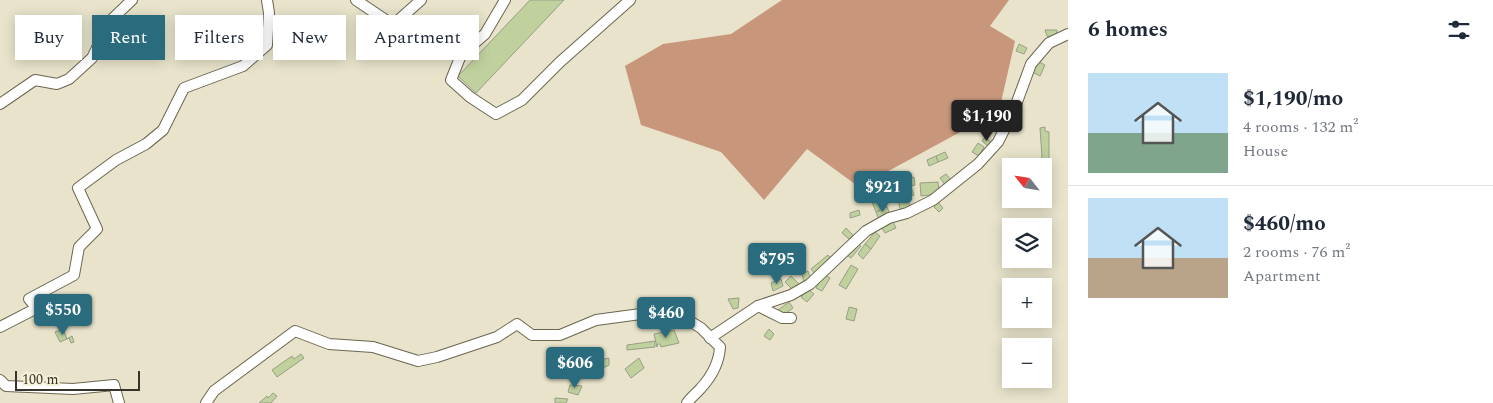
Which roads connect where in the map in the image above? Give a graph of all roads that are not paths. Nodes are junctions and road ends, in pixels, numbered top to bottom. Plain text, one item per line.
1 (132, 0) edge
2 (267, 0) edge
3 (356, 0) edge
4 (421, 0) edge
5 (505, 0) edge
6 (630, 0) edge
7 (1068, 34) edge
8 (0, 104) edge
9 (758, 306) junction
10 (791, 318) dead end
11 (0, 327) edge
12 (710, 338) junction
13 (0, 380) edge
14 (119, 403) edge
15 (206, 403) edge
16 (687, 403) edge

1 - 8 street
2 - 11 street
3 - 4 street
5 - 6 street
7 - 9 street
9 - 10 street
9 - 12 street
12 - 15 street
12 - 16 street
13 - 14 street

